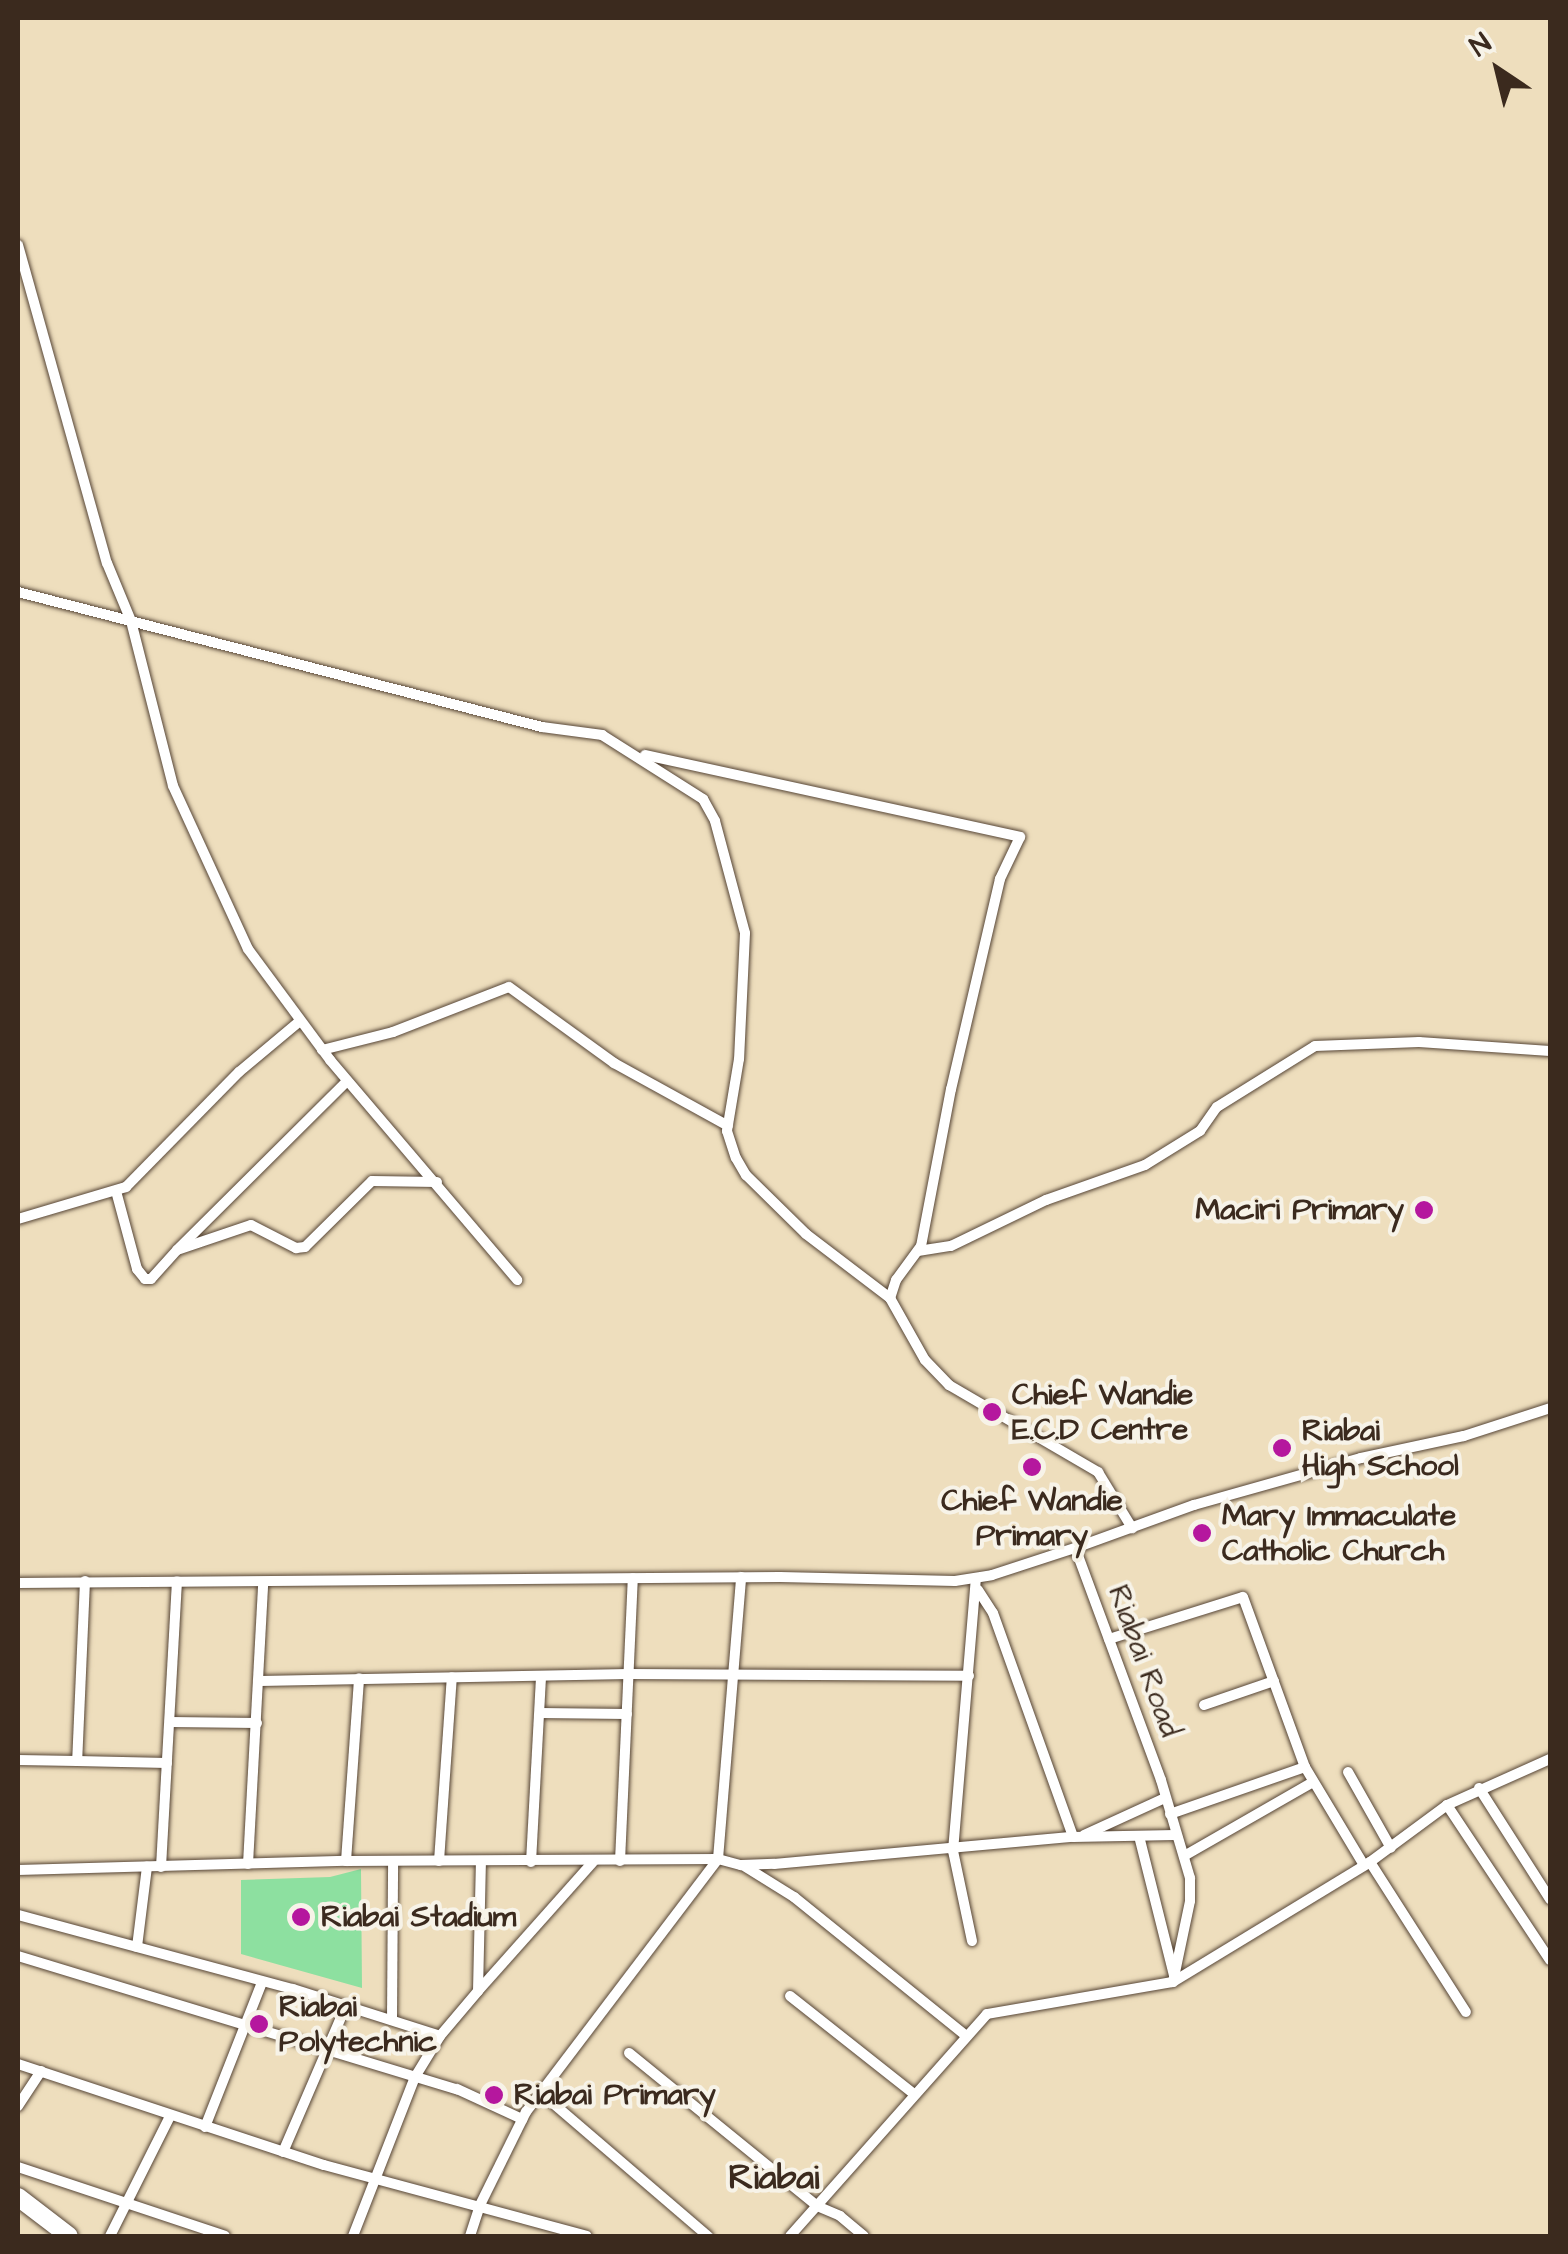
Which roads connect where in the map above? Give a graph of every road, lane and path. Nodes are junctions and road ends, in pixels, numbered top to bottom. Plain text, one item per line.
1 (18, 246) edge
2 (18, 592) edge
3 (130, 621) junction
4 (639, 754) junction
5 (300, 1020) junction
6 (322, 1050) junction
7 (1550, 1052) edge
8 (347, 1081) junction
9 (728, 1126) junction
10 (436, 1182) junction
11 (116, 1191) junction
12 (18, 1219) edge
13 (177, 1250) junction
14 (918, 1251) junction
15 (517, 1280) dead end
16 (890, 1298) junction
17 (1550, 1408) edge
18 (1132, 1528) junction
19 (1075, 1548) junction
20 (741, 1577) junction
21 (633, 1578) junction
22 (85, 1581) junction
23 (177, 1581) junction
24 (263, 1582) junction
25 (18, 1583) edge
26 (977, 1584) junction
27 (1109, 1639) junction
28 (628, 1674) junction
29 (734, 1674) junction
30 (968, 1676) junction
31 (541, 1677) junction
32 (360, 1678) junction
33 (452, 1678) junction
34 (260, 1681) junction
35 (1274, 1681) junction
36 (1204, 1705) dead end
37 (540, 1713) junction
38 (626, 1714) junction
39 (170, 1722) junction
40 (257, 1723) junction
41 (1550, 1759) edge
42 (18, 1760) edge
43 (76, 1761) junction
44 (167, 1763) junction
45 (1306, 1767) junction
46 (1348, 1772) dead end
47 (1313, 1782) junction
48 (1480, 1788) junction
49 (1165, 1798) junction
50 (1447, 1805) junction
51 (1170, 1814) junction
52 (1176, 1835) junction
53 (1139, 1836) junction
54 (1077, 1837) junction
55 (1391, 1848) junction
56 (953, 1851) junction
57 (1184, 1856) junction
58 (718, 1859) junction
59 (346, 1861) junction
60 (393, 1861) junction
61 (439, 1861) junction
62 (531, 1862) junction
63 (593, 1862) junction
64 (620, 1862) junction
65 (482, 1863) junction
66 (248, 1864) junction
67 (1367, 1864) junction
68 (741, 1865) junction
69 (146, 1867) junction
70 (161, 1867) junction
71 (18, 1870) edge
72 (1550, 1900) edge
73 (18, 1915) edge
74 (972, 1942) dead end
75 (137, 1947) junction
76 (18, 1956) edge
77 (1550, 1960) edge
78 (1174, 1979) junction
79 (262, 1982) junction
80 (478, 1991) junction
81 (790, 1996) dead end
82 (346, 2006) junction
83 (1466, 2012) dead end
84 (392, 2020) junction
85 (245, 2026) junction
86 (965, 2035) junction
87 (440, 2036) junction
88 (326, 2053) junction
89 (628, 2053) dead end
90 (18, 2064) edge
91 (41, 2071) junction
92 (416, 2076) junction
93 (540, 2093) junction
94 (913, 2093) junction
95 (18, 2106) edge
96 (170, 2116) junction
97 (522, 2120) junction
98 (205, 2127) junction
99 (283, 2152) junction
100 (18, 2167) edge
101 (376, 2179) junction
102 (18, 2198) edge
103 (128, 2203) junction
104 (480, 2206) junction
105 (817, 2206) junction
106 (209, 2234) edge
107 (69, 2236) edge
108 (110, 2236) edge
109 (225, 2236) edge
110 (353, 2236) edge
111 (470, 2236) edge
112 (586, 2236) edge
113 (708, 2236) edge
114 (790, 2236) edge
115 (864, 2236) edge

1 - 3 street
2 - 3 street
3 - 4 street
3 - 5 street
4 - 9 street
4 - 14 street
5 - 6 street
5 - 11 street
6 - 8 street
6 - 9 street
7 - 14 street
8 - 10 street
8 - 13 street
9 - 16 street
10 - 13 street
10 - 15 street
11 - 12 street
11 - 13 street
14 - 16 street
16 - 18 street
17 - 18 street
18 - 19 street
19 - 26 street
19 - 27 street, Riabai Road
20 - 21 street
20 - 26 street
20 - 29 street
21 - 24 street
21 - 28 street
22 - 23 street
22 - 25 street
22 - 43 street
23 - 24 street
23 - 39 street
24 - 34 street
26 - 30 street
26 - 54 street
27 - 35 street
27 - 49 street, Riabai Road
28 - 29 street
28 - 31 street
28 - 38 street
29 - 30 street
29 - 58 street
30 - 56 street
31 - 33 street
31 - 37 street
32 - 33 street
32 - 34 street
32 - 59 street
33 - 61 street
34 - 40 street
35 - 36 street
35 - 45 street
37 - 38 street
37 - 62 street
38 - 64 street
39 - 40 street
39 - 44 street
40 - 66 street
41 - 48 street
42 - 43 street
43 - 44 street
44 - 70 street
45 - 47 street
45 - 51 street
46 - 55 street
47 - 57 street
47 - 67 street
48 - 50 street
48 - 72 street
49 - 51 street, Riabai Road
49 - 54 street
50 - 55 street
50 - 77 street
51 - 52 street, Riabai Road
52 - 53 street
52 - 57 street, Riabai Road
53 - 54 street
53 - 78 street
54 - 56 street
55 - 67 street
56 - 68 street
56 - 74 street
57 - 78 street, Riabai Road
58 - 64 street
58 - 68 street
58 - 93 street
59 - 60 street
59 - 66 street
60 - 61 street
60 - 84 street
61 - 65 street
62 - 63 street
62 - 65 street
63 - 64 street
63 - 80 street
65 - 80 street
66 - 70 street
67 - 78 street
67 - 83 street
68 - 86 street
69 - 70 street
69 - 71 street
69 - 75 street
73 - 75 street
75 - 79 street
76 - 85 street
78 - 86 street
79 - 82 street
79 - 85 street
80 - 87 street
81 - 94 street
82 - 84 street
82 - 88 street
84 - 87 street
85 - 88 street
85 - 98 street
86 - 94 street
87 - 92 street
88 - 92 street
88 - 99 street
89 - 105 street
90 - 91 street
91 - 95 street
91 - 96 street
92 - 97 street
92 - 101 street
93 - 97 street
93 - 113 street
94 - 105 street
96 - 98 street
96 - 103 street
97 - 104 street
98 - 99 street
99 - 101 street
100 - 103 street
101 - 104 street
101 - 110 street
102 - 107 highway
103 - 106 street
103 - 108 street
104 - 111 street
104 - 112 street
105 - 114 street
105 - 115 street
106 - 109 street

